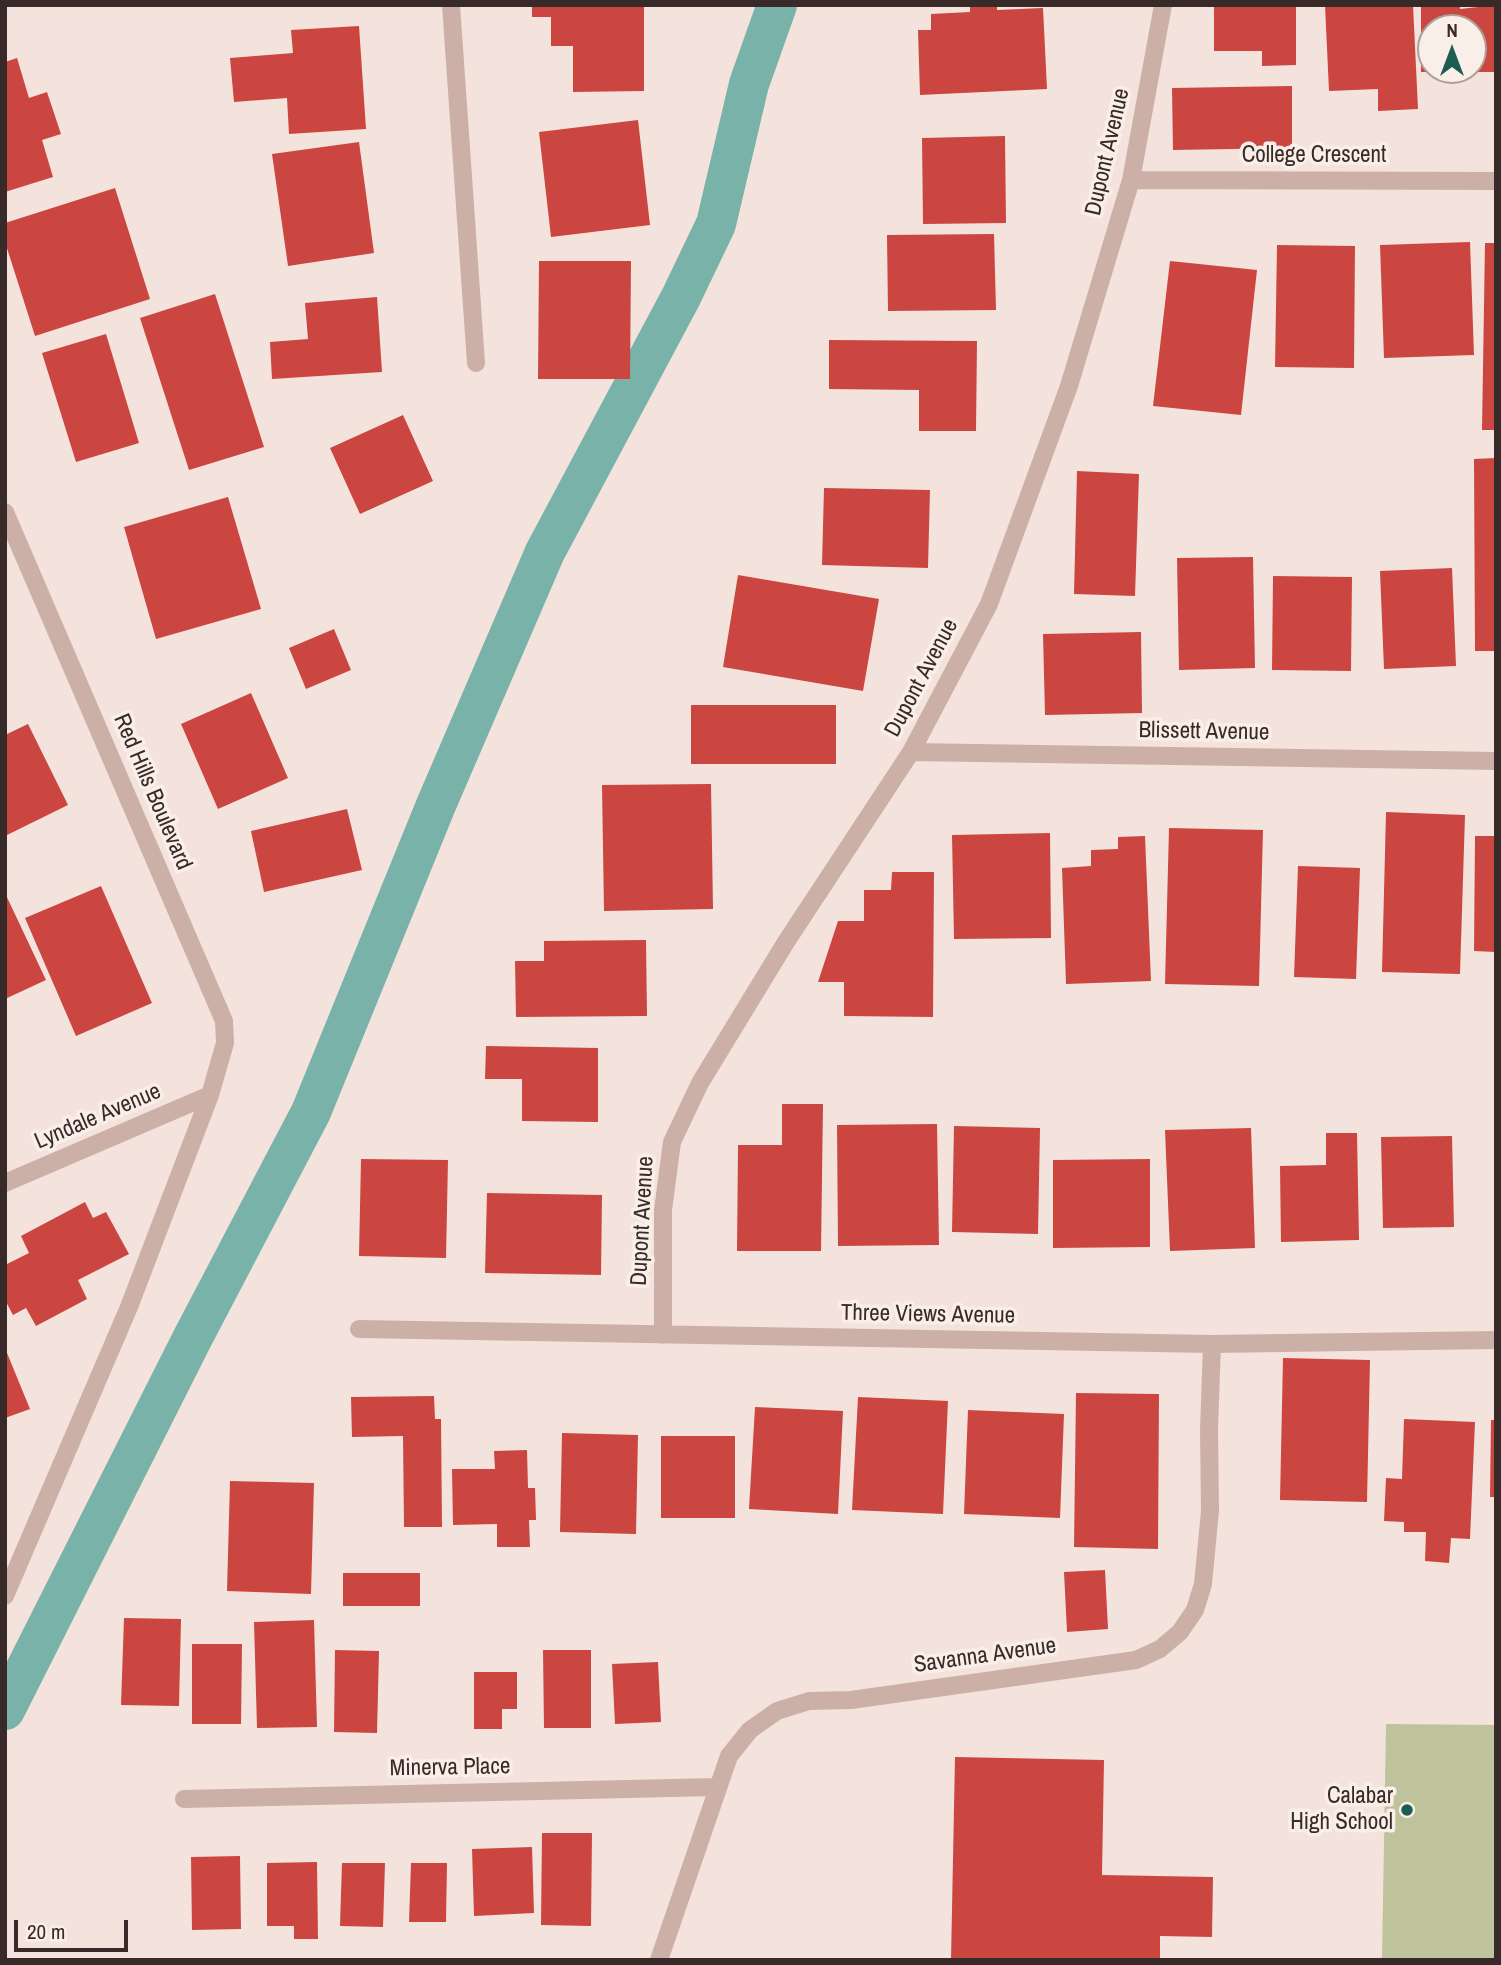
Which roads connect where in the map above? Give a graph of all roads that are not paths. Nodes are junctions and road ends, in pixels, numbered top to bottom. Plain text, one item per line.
1 (451, 5) edge
2 (1163, 5) edge
3 (1132, 180) junction
4 (1496, 181) edge
5 (476, 363) dead end
6 (5, 512) edge
7 (911, 752) junction
8 (1496, 761) edge
9 (210, 1095) junction
10 (5, 1183) edge
11 (359, 1329) dead end
12 (663, 1335) junction
13 (1496, 1340) edge
14 (1212, 1344) junction
15 (5, 1596) edge
16 (716, 1787) junction
17 (184, 1799) dead end
18 (659, 1960) edge

1 - 5 street
2 - 3 street, Dupont Avenue
3 - 4 street, College Crescent
3 - 7 street, Dupont Avenue
6 - 9 street, Red Hills Boulevard
7 - 8 street, Blissett Avenue
7 - 12 street, Dupont Avenue
9 - 10 street, Lyndale Avenue
9 - 15 street, Red Hills Boulevard
11 - 12 street, Three Views Avenue
12 - 14 street, Three Views Avenue
13 - 14 street, Three Views Avenue
14 - 16 street, Savanna Avenue
16 - 17 street, Minerva Place
16 - 18 street, Savanna Avenue

